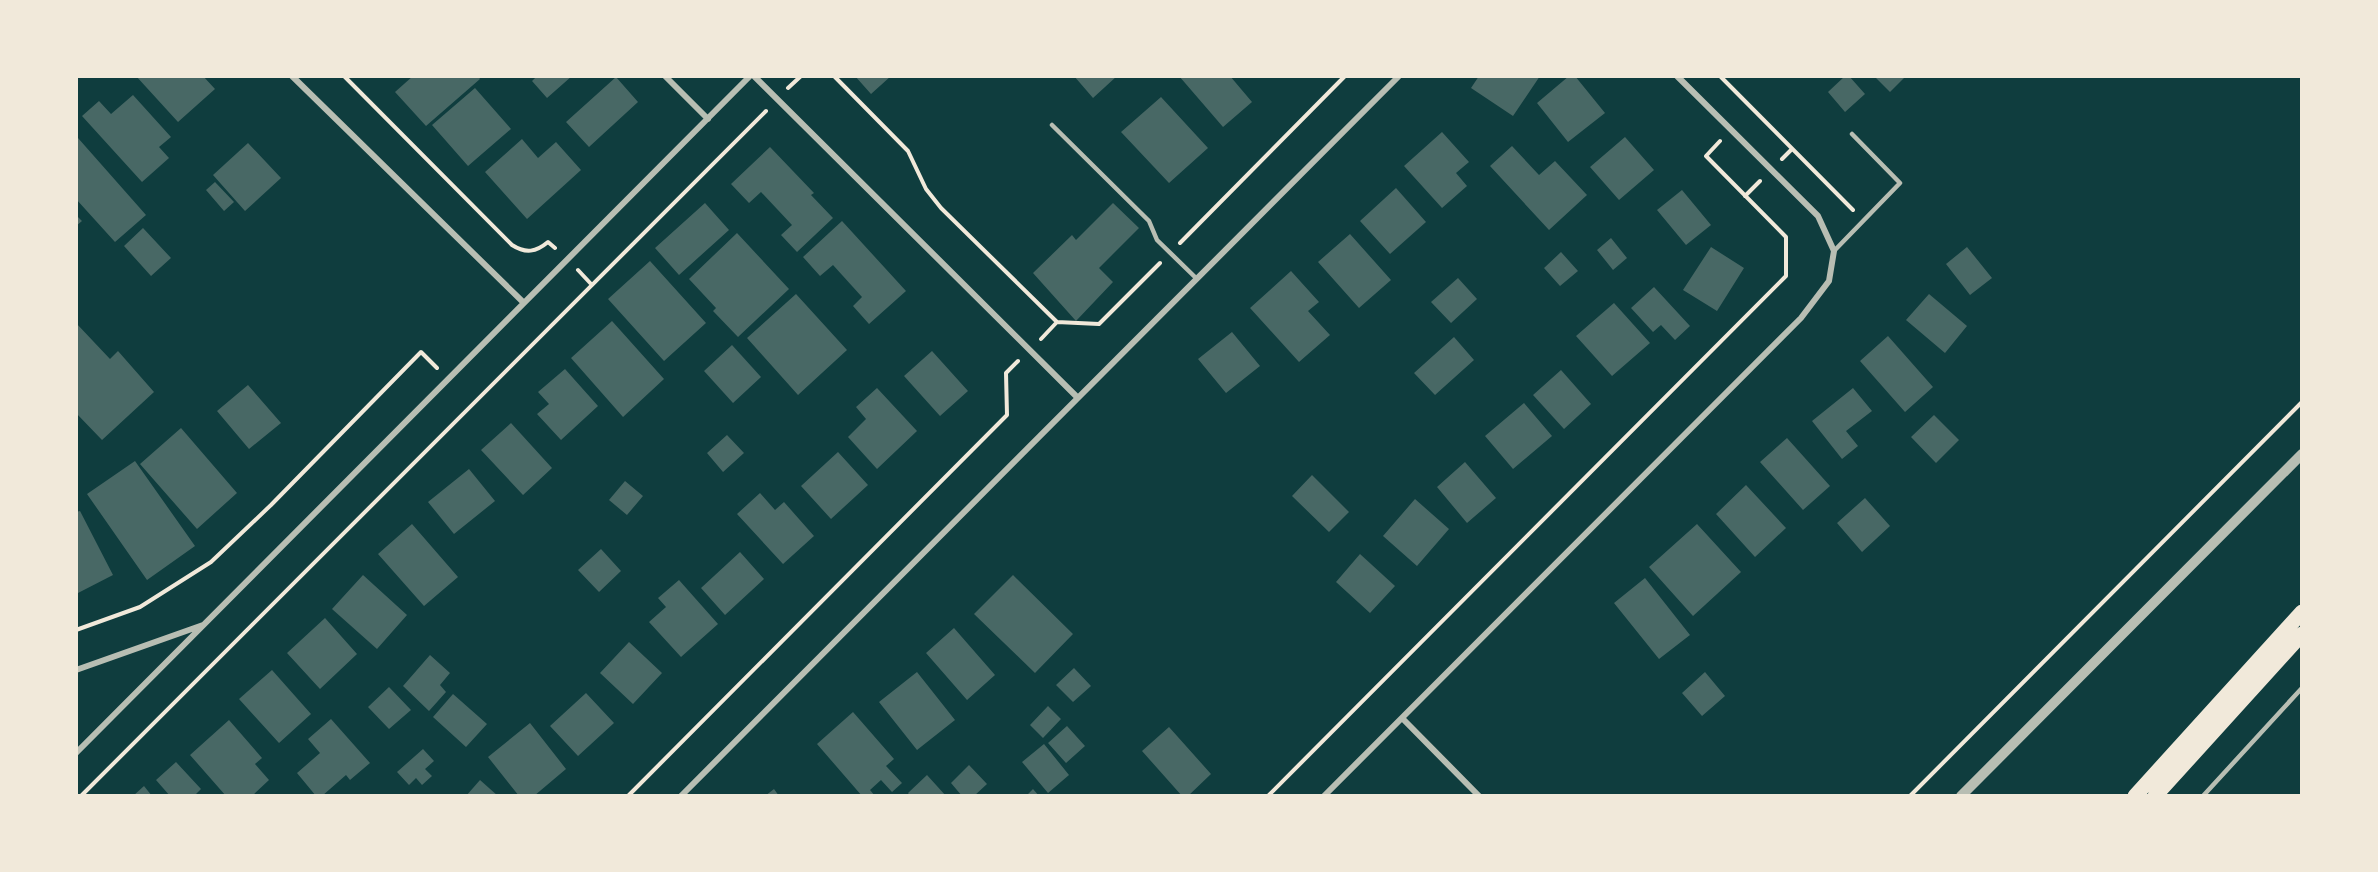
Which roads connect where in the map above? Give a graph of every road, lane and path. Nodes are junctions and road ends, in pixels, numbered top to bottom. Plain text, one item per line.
1 (292, 76) edge
2 (344, 76) edge
3 (665, 76) edge
4 (752, 76) edge
5 (834, 76) edge
6 (1345, 76) edge
7 (1399, 76) edge
8 (1677, 76) edge
9 (1720, 76) edge
10 (708, 119) junction
11 (758, 120) dead end
12 (1052, 125) dead end
13 (1852, 134) dead end
14 (1792, 148) junction
15 (1706, 156) dead end
16 (1783, 158) dead end
17 (1759, 182) dead end
18 (1745, 196) junction
19 (1863, 220) junction
20 (553, 246) dead end
21 (1834, 251) junction
22 (1170, 253) junction
23 (580, 272) dead end
24 (1197, 279) junction
25 (592, 285) junction
26 (524, 303) junction
27 (1057, 322) junction
28 (1043, 337) dead end
29 (1019, 361) dead end
30 (435, 366) dead end
31 (1078, 398) junction
32 (2301, 402) edge
33 (2301, 453) edge
34 (2301, 612) edge
35 (205, 624) junction
36 (76, 630) edge
37 (2301, 634) edge
38 (76, 670) edge
39 (2301, 688) edge
40 (1402, 718) junction
41 (76, 753) edge
42 (81, 795) edge
43 (628, 795) edge
44 (681, 795) edge
45 (1268, 795) edge
46 (1324, 795) edge
47 (1479, 795) edge
48 (1910, 795) edge
49 (1961, 795) edge
50 (2135, 795) edge
51 (2155, 795) edge
52 (2203, 795) edge

1 - 26 street
2 - 20 path
3 - 10 street
4 - 10 street
4 - 31 street
5 - 27 path
6 - 22 path
7 - 24 street
8 - 21 street
9 - 14 path
10 - 26 street
11 - 25 path
12 - 22 lane
13 - 19 lane
14 - 16 path
14 - 19 path
15 - 18 path
17 - 18 path
18 - 45 path
19 - 21 lane
21 - 40 street
22 - 24 lane
22 - 27 path
23 - 25 path
24 - 31 street
25 - 42 path
26 - 35 street
27 - 28 path
29 - 43 path
30 - 36 path
31 - 44 street
32 - 48 path
33 - 49 street
34 - 50 main road
35 - 38 street
35 - 41 street
37 - 51 main road
39 - 52 lane
40 - 46 street
40 - 47 street

